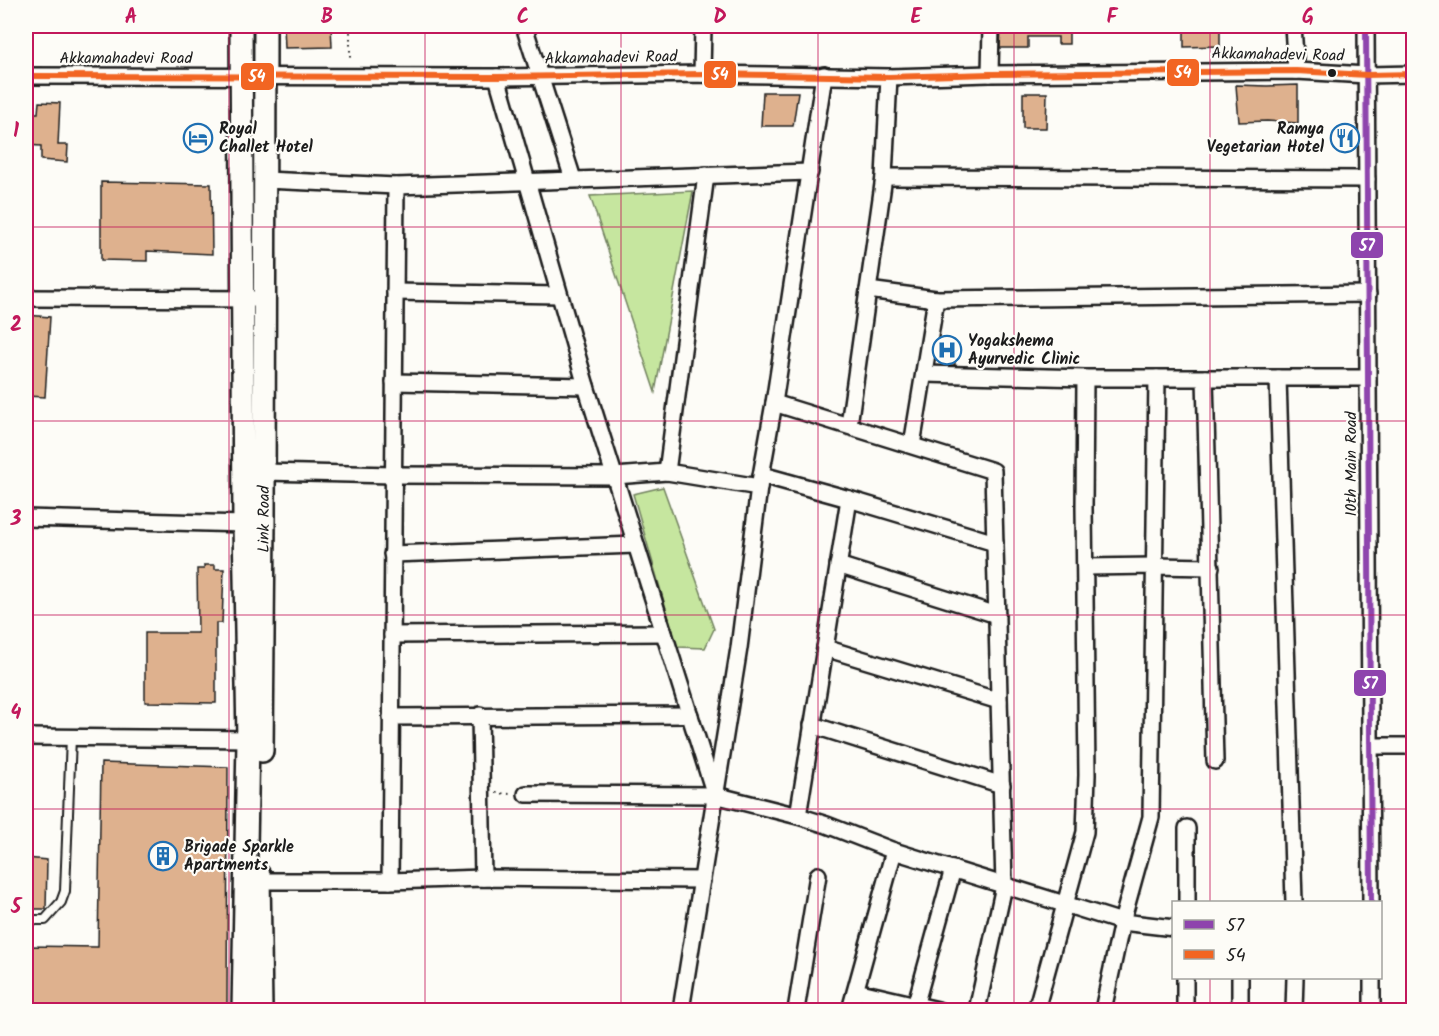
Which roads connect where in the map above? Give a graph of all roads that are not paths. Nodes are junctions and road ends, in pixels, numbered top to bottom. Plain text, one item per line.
1 (241, 26) edge
2 (265, 26) edge
3 (524, 26) edge
4 (703, 26) edge
5 (991, 26) edge
6 (1293, 26) edge
7 (1366, 26) edge
8 (1296, 71) junction
9 (990, 74) junction
10 (1413, 74) edge
11 (702, 75) junction
12 (824, 75) junction
13 (1367, 75) junction
14 (26, 76) edge
15 (241, 76) junction
16 (266, 76) junction
17 (497, 77) junction
18 (541, 77) junction
19 (889, 77) junction
20 (810, 172) junction
21 (706, 175) junction
22 (884, 177) junction
23 (573, 179) junction
24 (1367, 179) junction
25 (265, 180) junction
26 (527, 181) junction
27 (396, 186) junction
28 (868, 290) junction
29 (395, 292) junction
30 (1368, 294) junction
31 (559, 295) junction
32 (26, 298) edge
33 (242, 299) junction
34 (265, 299) junction
35 (936, 299) junction
36 (924, 374) junction
37 (1085, 378) junction
38 (1156, 378) junction
39 (1205, 378) junction
40 (1278, 378) junction
41 (1368, 378) junction
42 (394, 382) junction
43 (586, 386) junction
44 (774, 403) junction
45 (849, 425) junction
46 (912, 445) junction
47 (264, 472) junction
48 (667, 472) junction
49 (393, 475) junction
50 (615, 476) junction
51 (760, 481) junction
52 (849, 499) junction
53 (26, 518) edge
54 (244, 524) junction
55 (995, 543) junction
56 (636, 545) junction
57 (392, 554) junction
58 (838, 565) junction
59 (1154, 566) junction
60 (1085, 567) junction
61 (1211, 567) junction
62 (997, 615) junction
63 (664, 633) junction
64 (392, 636) junction
65 (825, 648) junction
66 (999, 701) junction
67 (480, 715) junction
68 (690, 715) junction
69 (391, 717) junction
70 (812, 725) junction
71 (26, 737) edge
72 (71, 737) junction
73 (255, 739) junction
74 (1371, 746) junction
75 (1413, 746) edge
76 (1215, 761) dead end
77 (1002, 785) junction
78 (526, 794) road end
79 (715, 795) junction
80 (798, 816) junction
81 (1187, 828) dead end
82 (894, 851) junction
83 (952, 869) junction
84 (818, 875) dead end
85 (483, 878) junction
86 (702, 880) junction
87 (259, 881) junction
88 (390, 881) junction
89 (1004, 886) junction
90 (1187, 901) edge
91 (1294, 901) edge
92 (1371, 901) edge
93 (1066, 905) junction
94 (26, 920) edge
95 (1122, 922) junction
96 (1172, 928) edge
97 (1185, 979) edge
98 (1240, 979) edge
99 (1294, 979) edge
100 (1372, 979) edge
101 (856, 991) junction
102 (914, 1008) edge
103 (261, 1010) edge
104 (243, 1011) edge
105 (255, 1011) edge
106 (271, 1011) edge
107 (681, 1011) edge
108 (796, 1011) edge
109 (850, 1011) edge
110 (938, 1011) edge
111 (977, 1011) edge
112 (1036, 1011) edge
113 (1102, 1011) edge
114 (1185, 1011) edge
115 (1240, 1011) edge
116 (1294, 1011) edge
117 (1372, 1011) edge

1 - 15 main road
2 - 16 main road, Link Road
3 - 18 street
4 - 11 street
5 - 9 street
6 - 8 street
7 - 13 street, 10th Main Road
8 - 9 street, Akkamahadevi Road
8 - 13 street, Akkamahadevi Road
9 - 19 street, Akkamahadevi Road
10 - 13 street, Akkamahadevi Road
11 - 12 street, Akkamahadevi Road
11 - 18 street, Akkamahadevi Road
12 - 19 street, Akkamahadevi Road
12 - 20 street
13 - 24 street, 10th Main Road
14 - 15 street, Akkamahadevi Road
15 - 16 street, Akkamahadevi Road
15 - 33 main road
16 - 17 street, Akkamahadevi Road
16 - 25 main road, Link Road
17 - 18 street, Akkamahadevi Road
17 - 26 street
18 - 23 street
19 - 22 street
20 - 21 street
20 - 44 street
21 - 23 street
21 - 48 street
22 - 24 street
22 - 28 street
23 - 26 street
24 - 30 street, 10th Main Road
25 - 27 street
25 - 34 main road, Link Road
26 - 27 street
26 - 31 street
27 - 29 street
28 - 35 street
28 - 45 street
29 - 31 street
29 - 42 street
30 - 35 street
30 - 41 street, 10th Main Road
31 - 43 street
32 - 33 street
33 - 34 street
33 - 54 main road
34 - 47 main road, Link Road
35 - 36 street
36 - 37 street
36 - 46 street
37 - 38 street
37 - 60 street
38 - 39 street
38 - 59 street
39 - 40 street
39 - 61 street
40 - 41 street
40 - 91 street
41 - 74 street, 10th Main Road
42 - 43 street
42 - 49 street
43 - 50 street
44 - 45 street
44 - 51 street
45 - 46 street
46 - 55 street
47 - 49 street
47 - 73 main road, Link Road
48 - 50 street
48 - 51 street
49 - 50 street
49 - 57 street
50 - 56 street
51 - 52 street
51 - 79 street
52 - 55 street
52 - 58 street
53 - 54 street
54 - 73 main road
55 - 62 street
56 - 57 street
56 - 63 street
57 - 64 street
58 - 62 street
58 - 65 street
59 - 60 street
59 - 61 street
59 - 95 street
60 - 93 street
61 - 76 street
62 - 66 street
63 - 64 street
63 - 68 street
64 - 69 street
65 - 66 street
65 - 70 street
66 - 77 street
67 - 68 street
67 - 69 street
67 - 85 street
68 - 79 street
69 - 88 street
70 - 77 street
70 - 80 street
71 - 72 street
72 - 73 street
72 - 94 lane
73 - 87 main road, Link Road
73 - 104 main road
74 - 75 street
74 - 92 street, 10th Main Road
77 - 89 street
78 - 79 street
79 - 80 street
79 - 86 street
80 - 82 street
81 - 90 street
82 - 83 street
82 - 101 street
83 - 89 street
83 - 102 street
84 - 108 street
85 - 86 street
85 - 88 street
86 - 107 street
87 - 88 street
87 - 103 main road, Link Road
89 - 93 street
89 - 111 street
93 - 95 street
93 - 112 street
95 - 96 street
95 - 113 street
97 - 114 street
98 - 115 street
99 - 116 street
100 - 117 street
101 - 102 street
101 - 109 street
102 - 110 street
103 - 105 main road
103 - 106 main road

